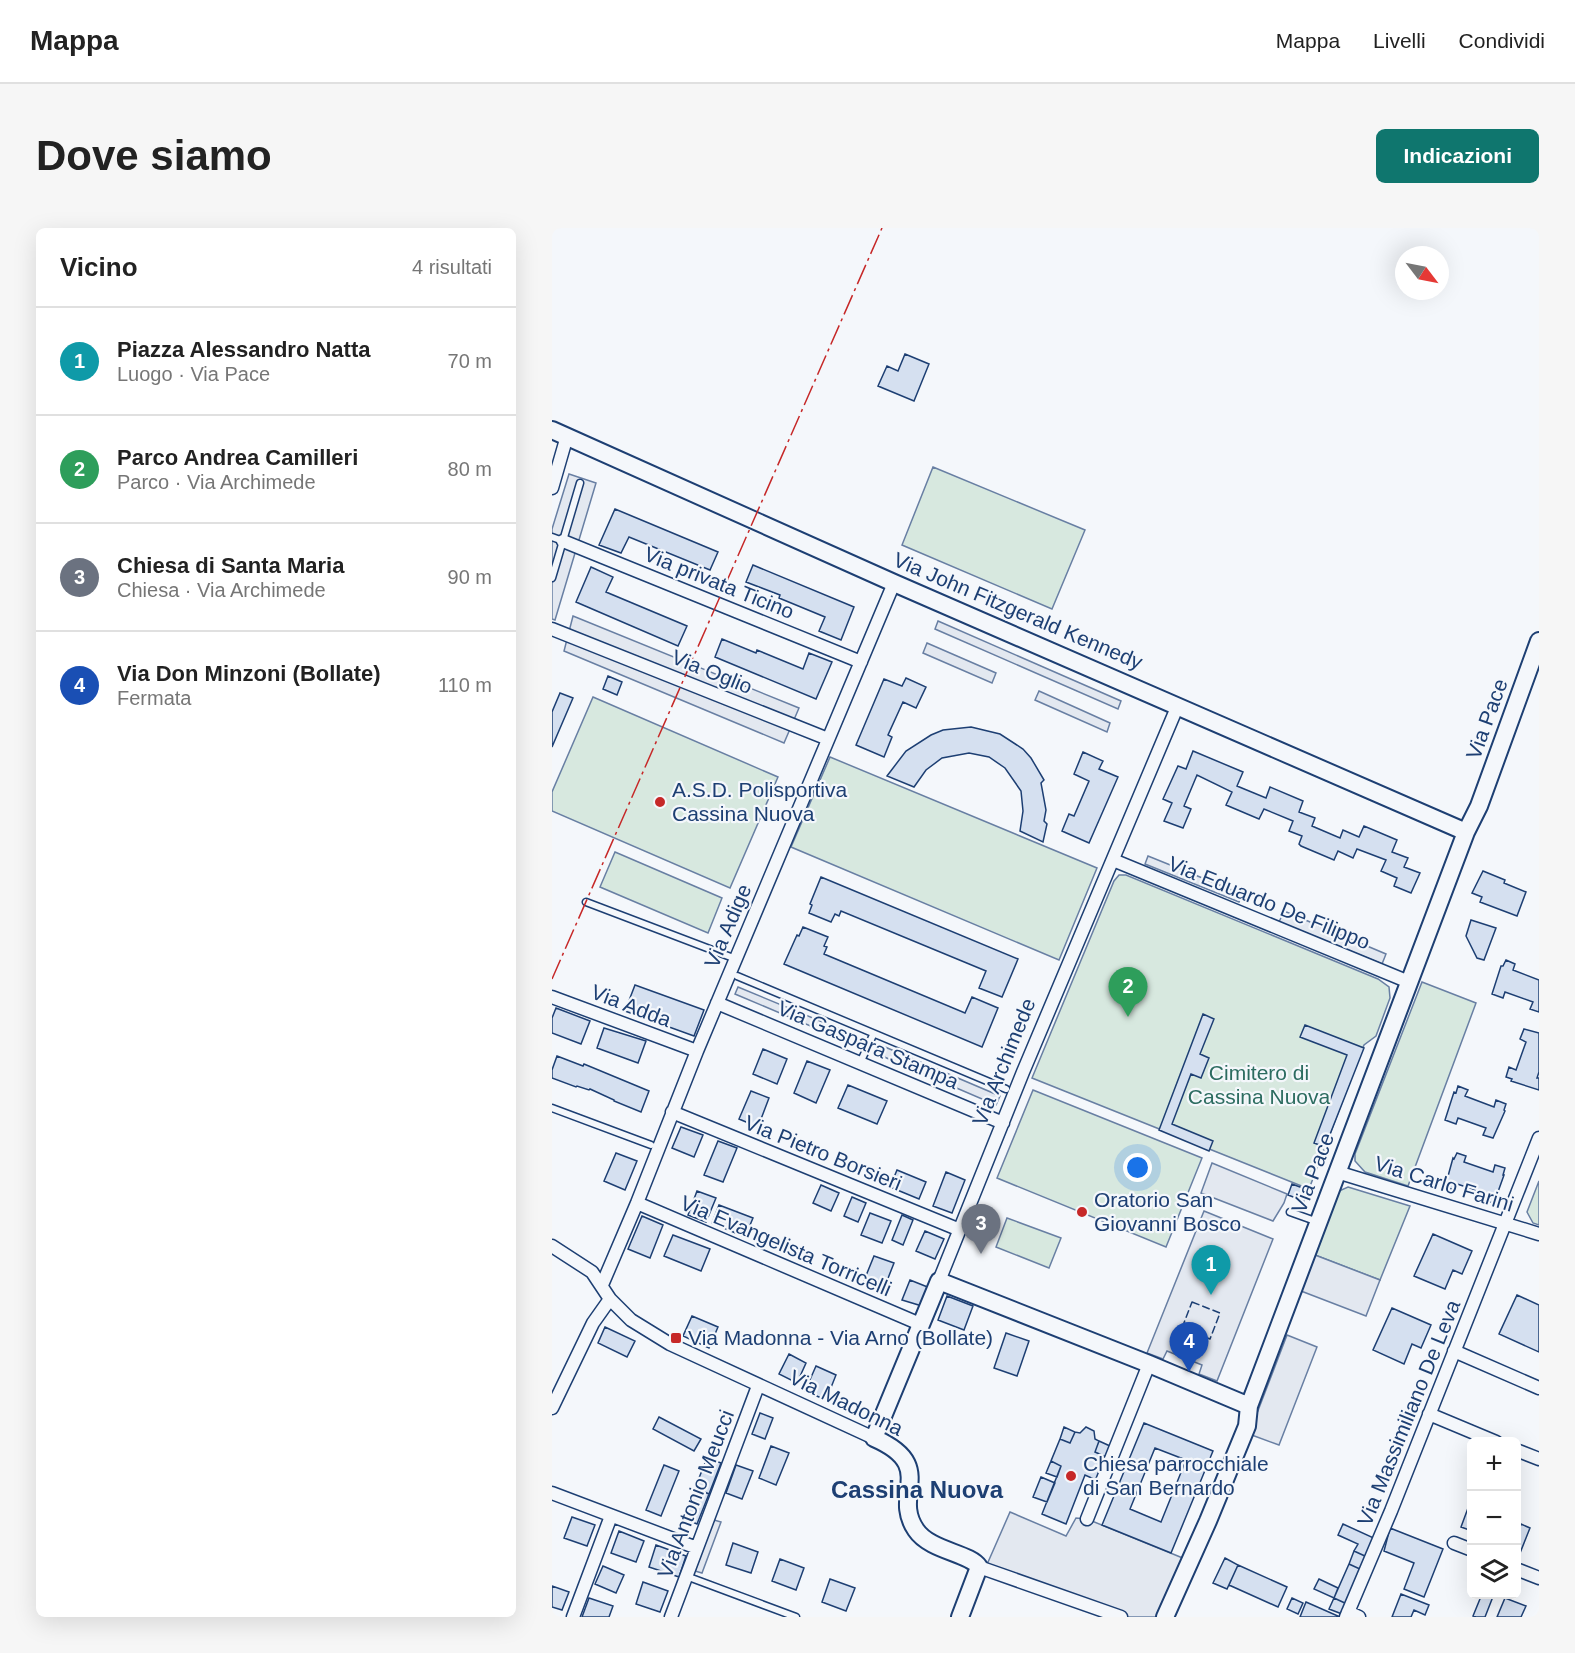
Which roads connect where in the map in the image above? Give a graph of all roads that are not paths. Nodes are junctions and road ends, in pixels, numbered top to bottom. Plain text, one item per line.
1 (560, 433) edge
2 (580, 483) dead end
3 (552, 488) edge
4 (558, 539) edge
5 (552, 578) edge
6 (894, 583) junction
7 (552, 629) edge
8 (1539, 641) edge
9 (861, 662) junction
10 (1178, 705) junction
11 (828, 739) junction
12 (1466, 832) junction
13 (1113, 860) junction
14 (586, 902) dead end
15 (736, 959) junction
16 (737, 976) dead end
17 (1409, 982) junction
18 (552, 997) edge
19 (717, 1003) junction
20 (873, 1035) junction
21 (697, 1051) junction
22 (860, 1064) junction
23 (1006, 1089) dead end
24 (552, 1108) edge
25 (672, 1112) junction
26 (1003, 1123) junction
27 (1539, 1138) edge
28 (655, 1147) junction
29 (1337, 1172) junction
30 (637, 1203) junction
31 (1290, 1212) dead end
32 (1318, 1222) junction
33 (1506, 1224) junction
34 (960, 1230) junction
35 (1539, 1234) edge
36 (552, 1246) edge
37 (939, 1281) junction
38 (602, 1285) junction
39 (610, 1299) junction
40 (920, 1324) junction
41 (1454, 1351) junction
42 (1149, 1364) junction
43 (758, 1386) junction
44 (1539, 1388) edge
45 (1249, 1406) junction
46 (552, 1408) edge
47 (1429, 1414) junction
48 (1484, 1437) edge
49 (874, 1438) junction
50 (1521, 1452) edge
51 (1539, 1459) edge
52 (552, 1493) edge
53 (611, 1516) junction
54 (1087, 1519) dead end
55 (1454, 1543) dead end
56 (697, 1548) junction
57 (1467, 1548) edge
58 (979, 1567) junction
59 (1521, 1571) edge
60 (686, 1576) junction
61 (1539, 1578) edge
62 (1351, 1615) edge
63 (573, 1617) edge
64 (671, 1617) edge
65 (796, 1617) edge
66 (960, 1617) edge
67 (1120, 1617) edge
68 (1165, 1617) edge

1 - 3 street
1 - 6 street, Via John Fitzgerald Kennedy
2 - 4 lane
4 - 5 lane
4 - 9 street, Via privata Ticino
6 - 9 street, Via Adige
6 - 10 street, Via John Fitzgerald Kennedy
7 - 11 street, Via Oglio
8 - 12 street, Via Pace
9 - 11 street, Via Adige
10 - 12 street, Via John Fitzgerald Kennedy
10 - 13 street, Via Archimede
11 - 15 street, Via Adige
12 - 17 street, Via Pace
13 - 17 street, Via Eduardo De Filippo
13 - 26 street, Via Archimede
14 - 15 lane
15 - 19 street, Via Adige
16 - 20 lane
17 - 29 street, Via Pace
18 - 21 street, Via Adda
19 - 21 street, Via Adige
19 - 22 street, Via Gaspara Stampa
20 - 22 lane
20 - 23 lane
21 - 25 street, Via Adige
22 - 26 street, Via Gaspara Stampa
24 - 28 lane
25 - 28 street, Via Adige
25 - 34 street, Via Pietro Borsieri
26 - 34 street, Via Archimede
27 - 33 street, Via Massimiliano De Leva
28 - 30 street, Via Adige
29 - 32 street, Via Pace
29 - 33 street, Via Carlo Farini
30 - 38 street, Via Adige
30 - 40 street, Via Evangelista Torricelli
31 - 32 lane
32 - 45 street, Via Pace
33 - 35 street, Via Carlo Farini
33 - 41 street, Via Massimiliano De Leva
34 - 37 street, Via Archimede
36 - 38 street, Via Madonna
37 - 40 street, Via Archimede
37 - 42 street
38 - 39 street, Via Madonna
39 - 43 street, Via Madonna
39 - 46 street
40 - 49 street, Via Archimede
41 - 44 street
41 - 47 street, Via Massimiliano De Leva
42 - 45 street
42 - 54 street
43 - 49 street, Via Madonna
43 - 56 street, Via Antonio Meucci
45 - 68 street, Via Pace
47 - 48 street
47 - 62 street, Via Massimiliano De Leva
49 - 58 street, Via Madonna
50 - 51 street
52 - 53 street
53 - 56 street
53 - 63 street
55 - 57 street
56 - 60 street, Via Antonio Meucci
58 - 66 street
58 - 67 street, Via Madonna
59 - 61 street
60 - 64 street, Via Antonio Meucci
60 - 65 lane

